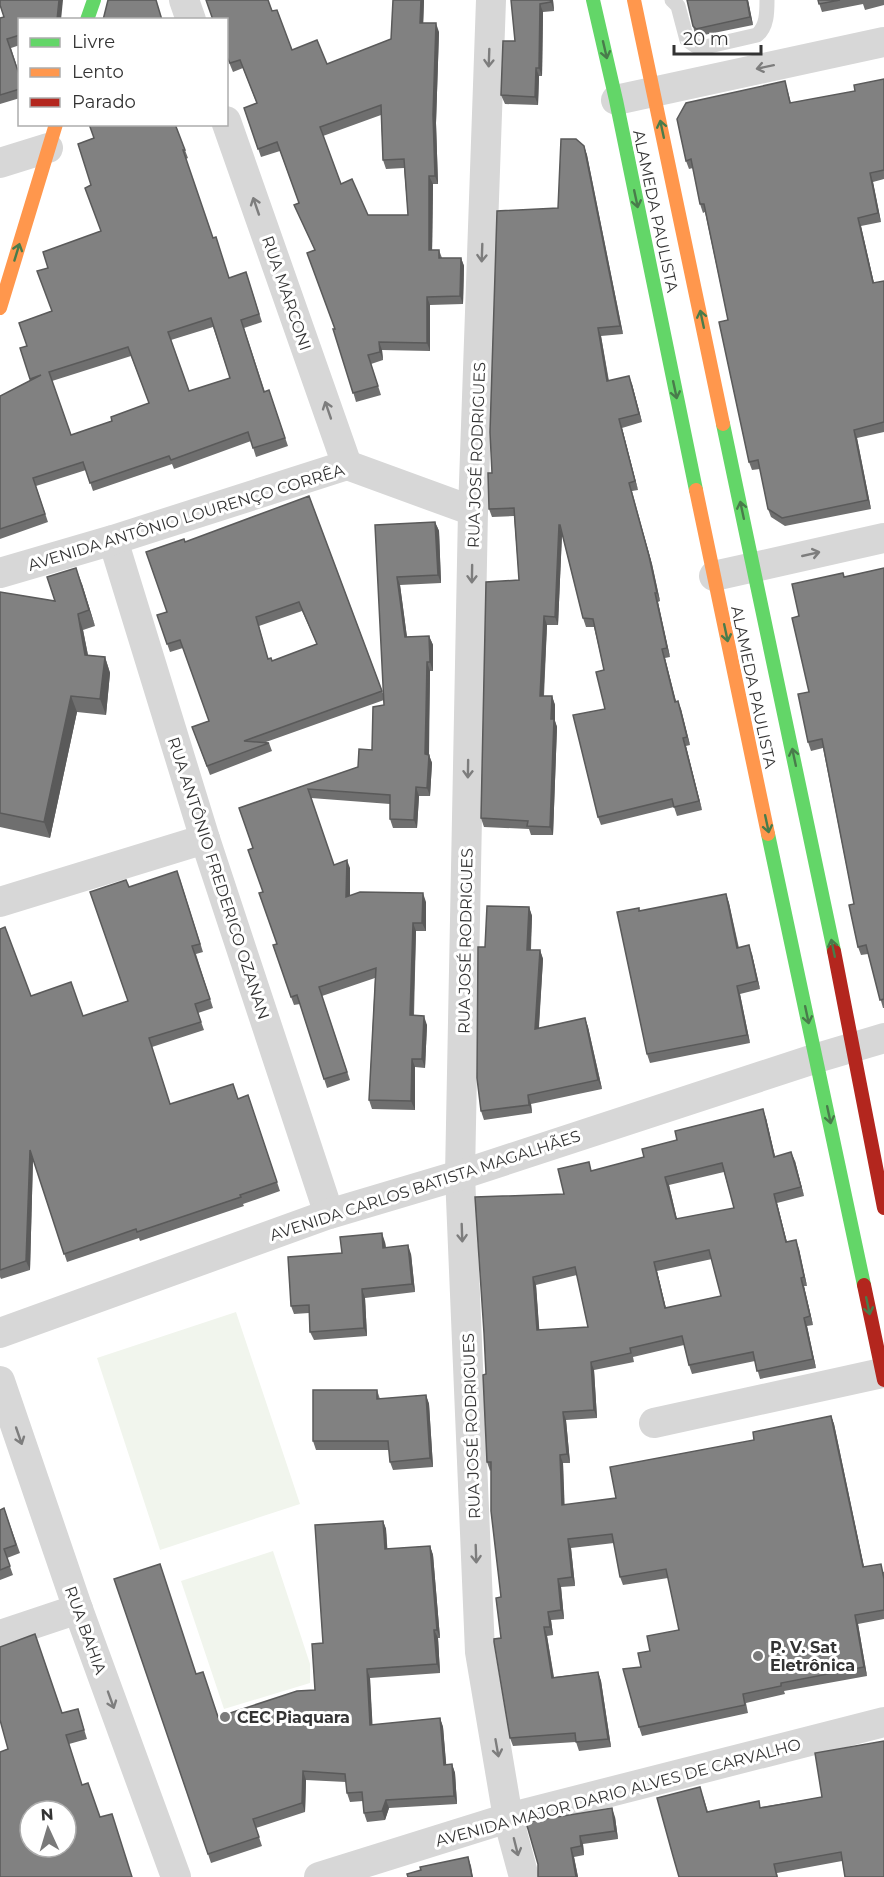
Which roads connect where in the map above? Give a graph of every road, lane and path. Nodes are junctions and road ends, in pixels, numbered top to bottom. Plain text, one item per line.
1 (94, 0) edge
2 (184, 0) edge
3 (491, 0) edge
4 (593, 0) edge
5 (647, 0) edge
6 (672, 0) edge
7 (766, 0) edge
8 (636, 7) edge
9 (88, 18) edge
10 (190, 18) edge
11 (884, 42) edge
12 (654, 91) junction
13 (616, 100) junction
14 (228, 126) edge
15 (52, 136) edge
16 (0, 163) edge
17 (0, 308) edge
18 (347, 465) junction
19 (473, 511) junction
20 (884, 538) edge
21 (113, 540) junction
22 (754, 567) junction
23 (0, 573) edge
24 (714, 576) junction
25 (204, 838) junction
26 (0, 902) edge
27 (884, 1038) edge
28 (854, 1046) junction
29 (817, 1058) junction
30 (460, 1175) junction
31 (884, 1208) edge
32 (329, 1214) junction
33 (0, 1333) edge
34 (883, 1377) edge
35 (0, 1381) edge
36 (654, 1424) dead end
37 (78, 1609) junction
38 (0, 1635) edge
39 (884, 1722) edge
40 (508, 1818) junction
41 (176, 1877) edge
42 (319, 1877) edge
43 (524, 1877) edge

1 - 9 main road
2 - 10 street
3 -> 19 street, RUA JOSÉ RODRIGUES
4 -> 13 main road, ALAMEDA PAULISTA
5 - 8 lane
6 - 7 lane
8 - 12 main road, ALAMEDA PAULISTA
11 -> 12 street
12 - 13 street
22 -> 12 main road, ALAMEDA PAULISTA
13 -> 24 main road, ALAMEDA PAULISTA
18 -> 14 street, RUA MARCONI
15 - 16 street
17 -> 15 main road
18 - 19 street, AVENIDA ANTÔNIO LOURENÇO CORRÊA
18 - 21 street, AVENIDA ANTÔNIO LOURENÇO CORRÊA
19 -> 30 street, RUA JOSÉ RODRIGUES
22 -> 20 street
21 - 23 street, AVENIDA ANTÔNIO LOURENÇO CORRÊA
21 - 25 street, RUA ANTÔNIO FREDERICO OZANAN
22 - 24 street
28 -> 22 main road, ALAMEDA PAULISTA
24 -> 29 main road, ALAMEDA PAULISTA
25 - 26 street
25 - 32 street, RUA ANTÔNIO FREDERICO OZANAN
27 - 28 street, AVENIDA CARLOS BATISTA MAGALHÃES
28 - 29 street, AVENIDA CARLOS BATISTA MAGALHÃES
28 - 31 main road, ALAMEDA PAULISTA
29 - 30 street, AVENIDA CARLOS BATISTA MAGALHÃES
29 -> 34 main road, ALAMEDA PAULISTA
30 - 32 street, AVENIDA CARLOS BATISTA MAGALHÃES
30 -> 40 street, RUA JOSÉ RODRIGUES
32 - 33 street, AVENIDA CARLOS BATISTA MAGALHÃES
34 - 36 street
35 -> 37 street, RUA BAHIA
37 - 38 street
37 -> 41 street, RUA BAHIA
39 - 40 street, AVENIDA MAJOR DARIO ALVES DE CARVALHO
40 - 42 street, AVENIDA MAJOR DARIO ALVES DE CARVALHO
40 -> 43 street, RUA JOSÉ RODRIGUES

